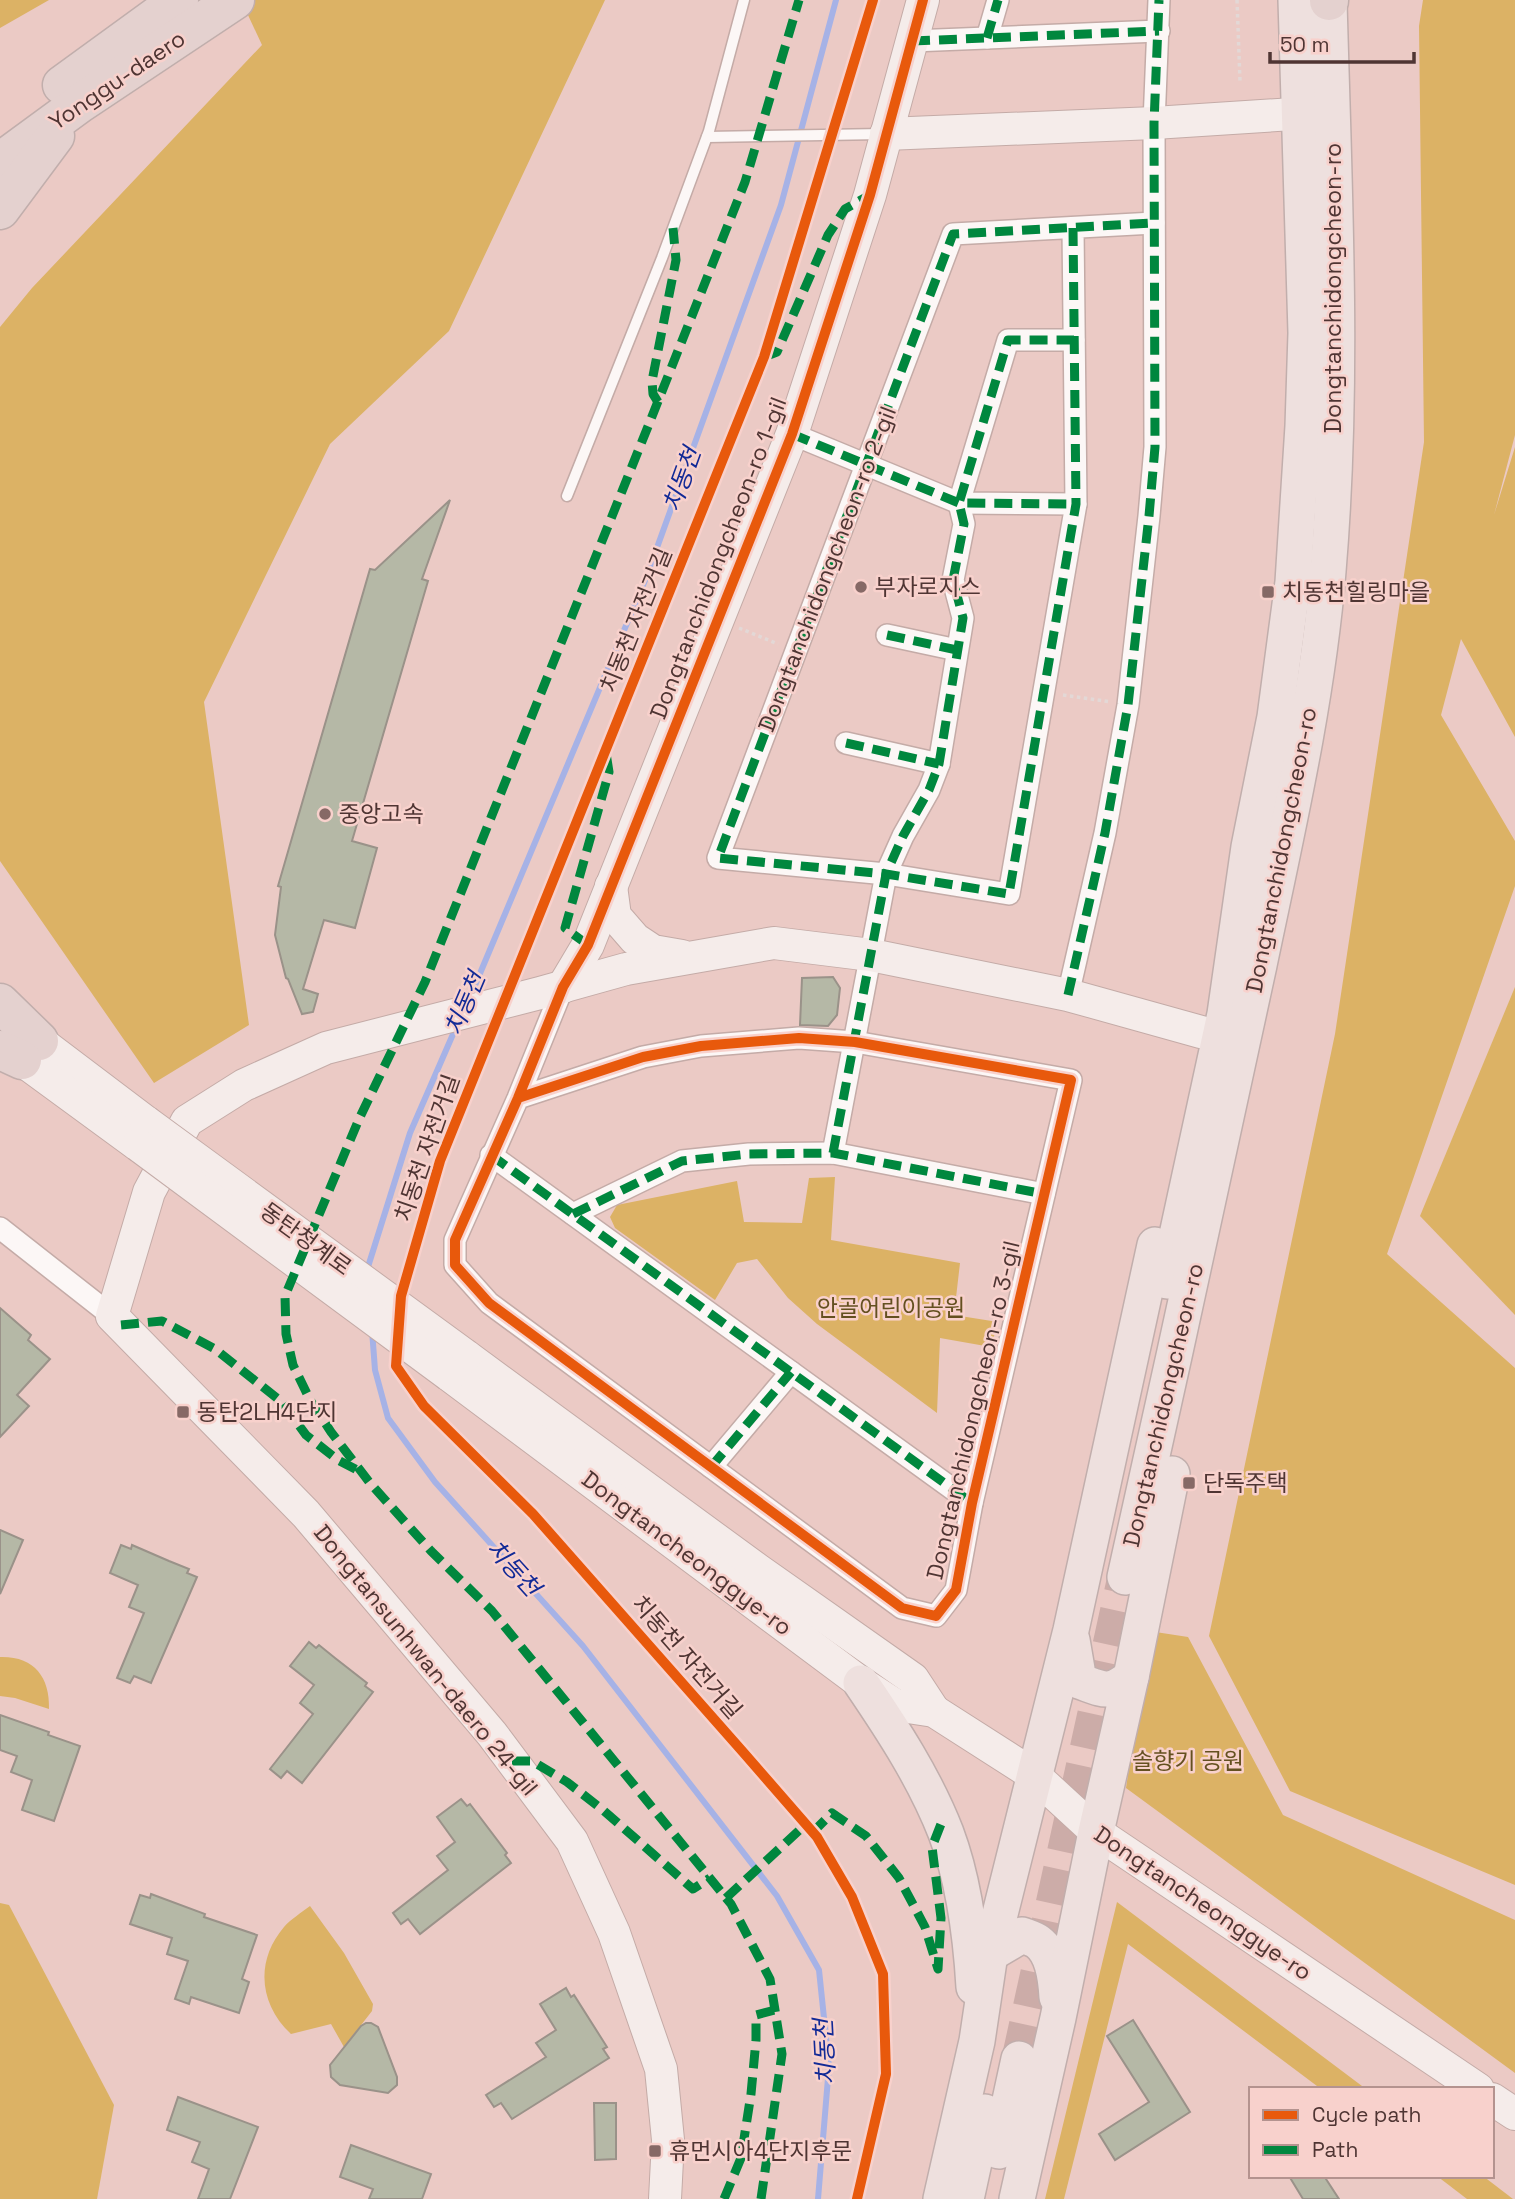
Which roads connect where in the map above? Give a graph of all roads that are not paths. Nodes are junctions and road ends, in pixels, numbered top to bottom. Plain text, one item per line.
1 (744, 0) edge
2 (923, 0) edge
3 (998, 0) edge
4 (1159, 0) edge
5 (1318, 0) edge
6 (206, 7) edge
7 (1159, 31) junction
8 (987, 38) junction
9 (912, 41) junction
10 (79, 104) junction
11 (1317, 113) junction
12 (1154, 122) junction
13 (0, 130) edge
14 (886, 134) junction
15 (707, 137) junction
16 (0, 162) edge
17 (0, 210) edge
18 (1154, 223) junction
19 (1073, 228) junction
20 (1074, 340) junction
21 (792, 435) junction
22 (866, 465) junction
23 (566, 496) dead end
24 (960, 503) junction
25 (1076, 504) junction
26 (887, 635) dead end
27 (957, 650) junction
28 (846, 743) dead end
29 (939, 764) junction
30 (1249, 847) junction
31 (1280, 864) junction
32 (886, 874) junction
33 (611, 887) junction
34 (871, 955) junction
35 (686, 957) junction
36 (552, 990) junction
37 (1068, 995) junction
38 (0, 1003) edge
39 (0, 1018) edge
40 (1201, 1031) junction
41 (855, 1042) junction
42 (15, 1047) edge
43 (518, 1098) junction
44 (833, 1153) junction
45 (491, 1155) junction
46 (1044, 1194) junction
47 (573, 1214) junction
48 (0, 1228) edge
49 (112, 1316) junction
50 (457, 1366) junction
51 (791, 1372) junction
52 (711, 1467) junction
53 (972, 1503) junction
54 (1071, 1630) junction
55 (1131, 1677) junction
56 (861, 1683) junction
57 (934, 1711) junction
58 (1034, 1775) junction
59 (1096, 1832) junction
60 (990, 1954) junction
61 (1058, 2018) junction
62 (998, 2050) junction
63 (1475, 2087) edge
64 (1494, 2100) edge
65 (1515, 2114) edge
66 (665, 2199) edge
67 (941, 2199) edge
68 (966, 2199) edge
69 (989, 2199) edge
70 (1017, 2199) edge

1 - 15 lane
2 - 9 street, Dongtanchidongcheon-ro 1-gil
3 - 8 street
4 - 7 street
5 - 11 main road, Dongtanchidongcheon-ro
6 - 10 highway, Yonggu-daero
6 - 13 highway, Yonggu-daero
7 - 8 street
7 - 12 street
8 - 9 street
9 - 14 street, Dongtanchidongcheon-ro 1-gil
10 - 16 highway, Yonggu-daero
10 - 17 highway
11 - 12 street
11 - 30 main road, Dongtanchidongcheon-ro
11 - 31 main road, Dongtanchidongcheon-ro
12 - 14 street
12 - 18 street
14 - 15 lane
14 - 21 street, Dongtanchidongcheon-ro 1-gil
15 - 23 lane
18 - 19 street, Dongtanchidongcheon-ro 2-gil
18 - 37 street
19 - 20 street, Dongtanchidongcheon-ro 2-gil
19 - 22 street, Dongtanchidongcheon-ro 2-gil
20 - 24 street
20 - 25 street, Dongtanchidongcheon-ro 2-gil
21 - 22 street
21 - 33 street, Dongtanchidongcheon-ro 1-gil
22 - 24 street
22 - 32 street, Dongtanchidongcheon-ro 2-gil
24 - 25 street
24 - 27 street
25 - 32 street, Dongtanchidongcheon-ro 2-gil
26 - 27 street
27 - 29 street
28 - 29 street
29 - 32 street
30 - 31 main road, Dongtanchidongcheon-ro
30 - 40 main road
31 - 55 main road
32 - 34 street
33 - 35 street
33 - 36 street, Dongtanchidongcheon-ro 1-gil
34 - 35 street
34 - 37 street
34 - 41 street
35 - 36 street
36 - 43 street, Dongtanchidongcheon-ro 3-gil
36 - 49 street
37 - 40 street
38 - 42 highway
39 - 42 highway
40 - 54 main road
41 - 43 street, Dongtanchidongcheon-ro 3-gil
41 - 44 street
41 - 46 street, Dongtanchidongcheon-ro 3-gil
42 - 50 street, 동탄청계로, bridge
43 - 45 street, Dongtanchidongcheon-ro 3-gil
44 - 46 street
44 - 47 street
45 - 47 street, Dongtanchidongcheon-ro 3-gil
45 - 52 street, Dongtanchidongcheon-ro 3-gil
46 - 53 street, Dongtanchidongcheon-ro 3-gil
47 - 51 street, Dongtanchidongcheon-ro 3-gil
48 - 49 street, Dongtansunhwan-daero 24-gil
49 - 66 street, Dongtansunhwan-daero 24-gil
50 - 56 street, Dongtancheonggye-ro
50 - 57 street, Dongtancheonggye-ro
51 - 52 street
51 - 53 street, Dongtanchidongcheon-ro 3-gil
52 - 53 street, Dongtanchidongcheon-ro 3-gil
54 - 55 main road
54 - 58 main road
55 - 59 main road
56 - 57 street, Dongtancheonggye-ro
56 - 62 main road
57 - 58 street, Dongtancheonggye-ro
58 - 59 street, Dongtancheonggye-ro
58 - 60 main road
59 - 61 main road
59 - 63 street, Dongtancheonggye-ro
60 - 61 main road
60 - 62 main road
61 - 70 main road
62 - 67 main road
62 - 68 main road
62 - 69 main road
64 - 65 street

